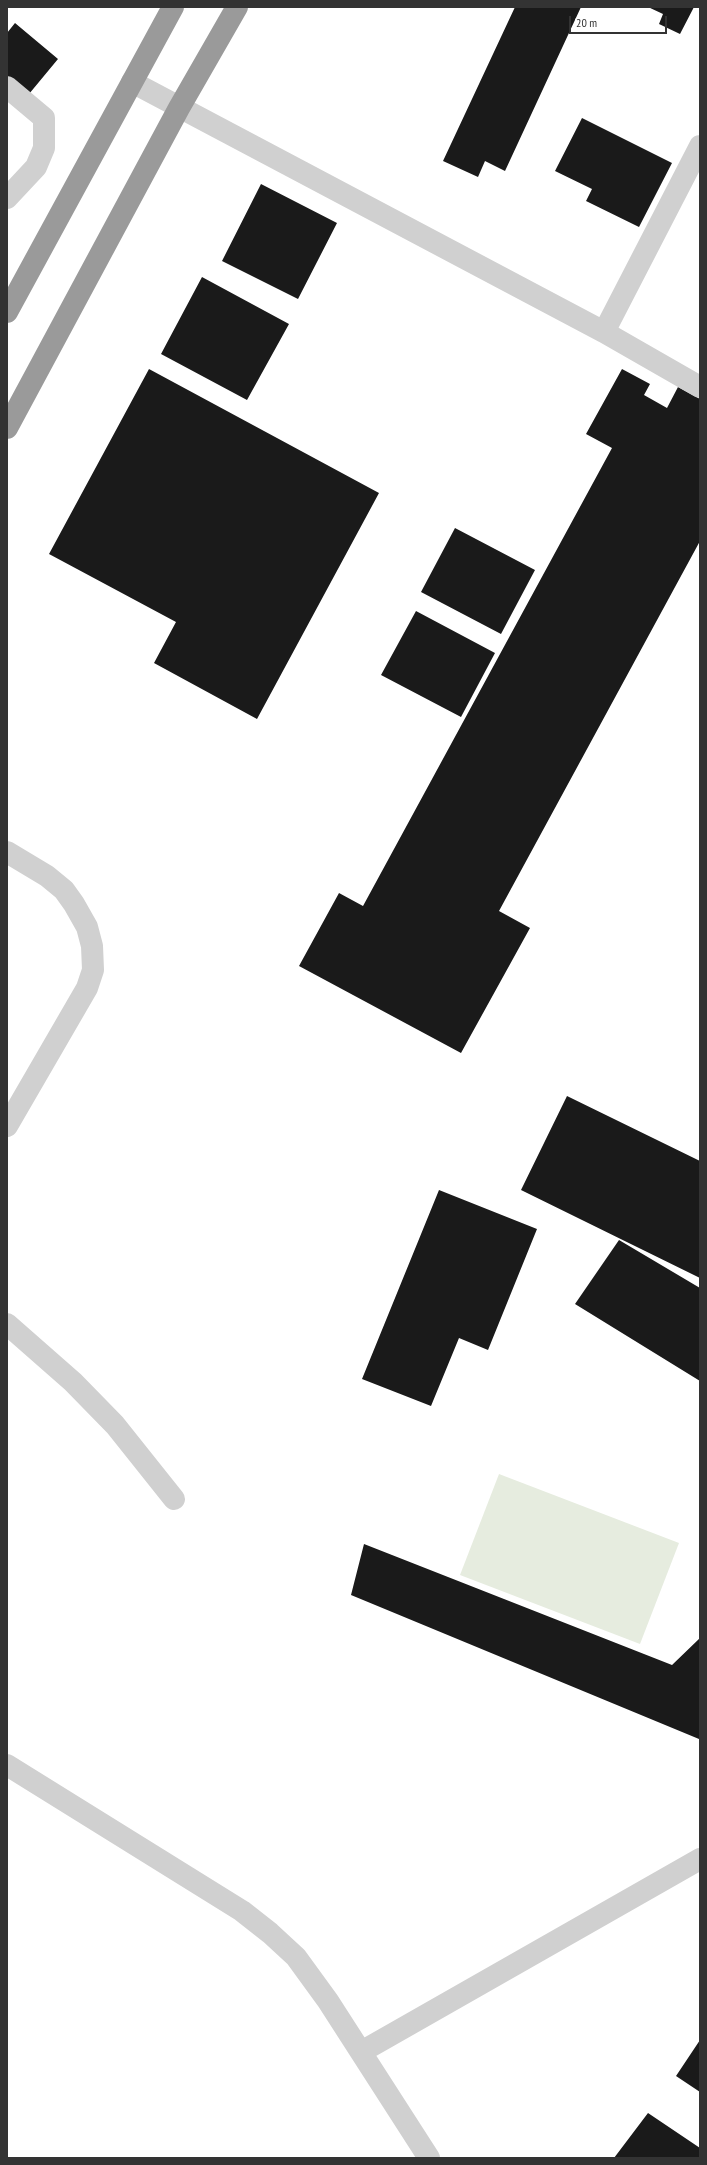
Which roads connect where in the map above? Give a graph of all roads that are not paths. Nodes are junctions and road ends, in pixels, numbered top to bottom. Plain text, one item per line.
1 (173, 7) edge
2 (237, 7) edge
3 (132, 82) junction
4 (7, 87) edge
5 (179, 108) junction
6 (700, 146) edge
7 (7, 198) edge
8 (7, 312) edge
9 (604, 332) junction
10 (700, 387) edge
11 (7, 428) edge
12 (7, 852) edge
13 (7, 1126) edge
14 (7, 1324) edge
15 (174, 1499) dead end
16 (7, 1765) edge
17 (700, 1859) edge
18 (361, 2052) junction
19 (429, 2158) edge

1 - 3 highway
2 - 5 highway
3 - 5 street
3 - 8 highway
4 - 7 street
5 - 9 street
5 - 11 highway
6 - 9 street
9 - 10 street
12 - 13 street
14 - 15 street
16 - 18 street
17 - 18 street
18 - 19 street

